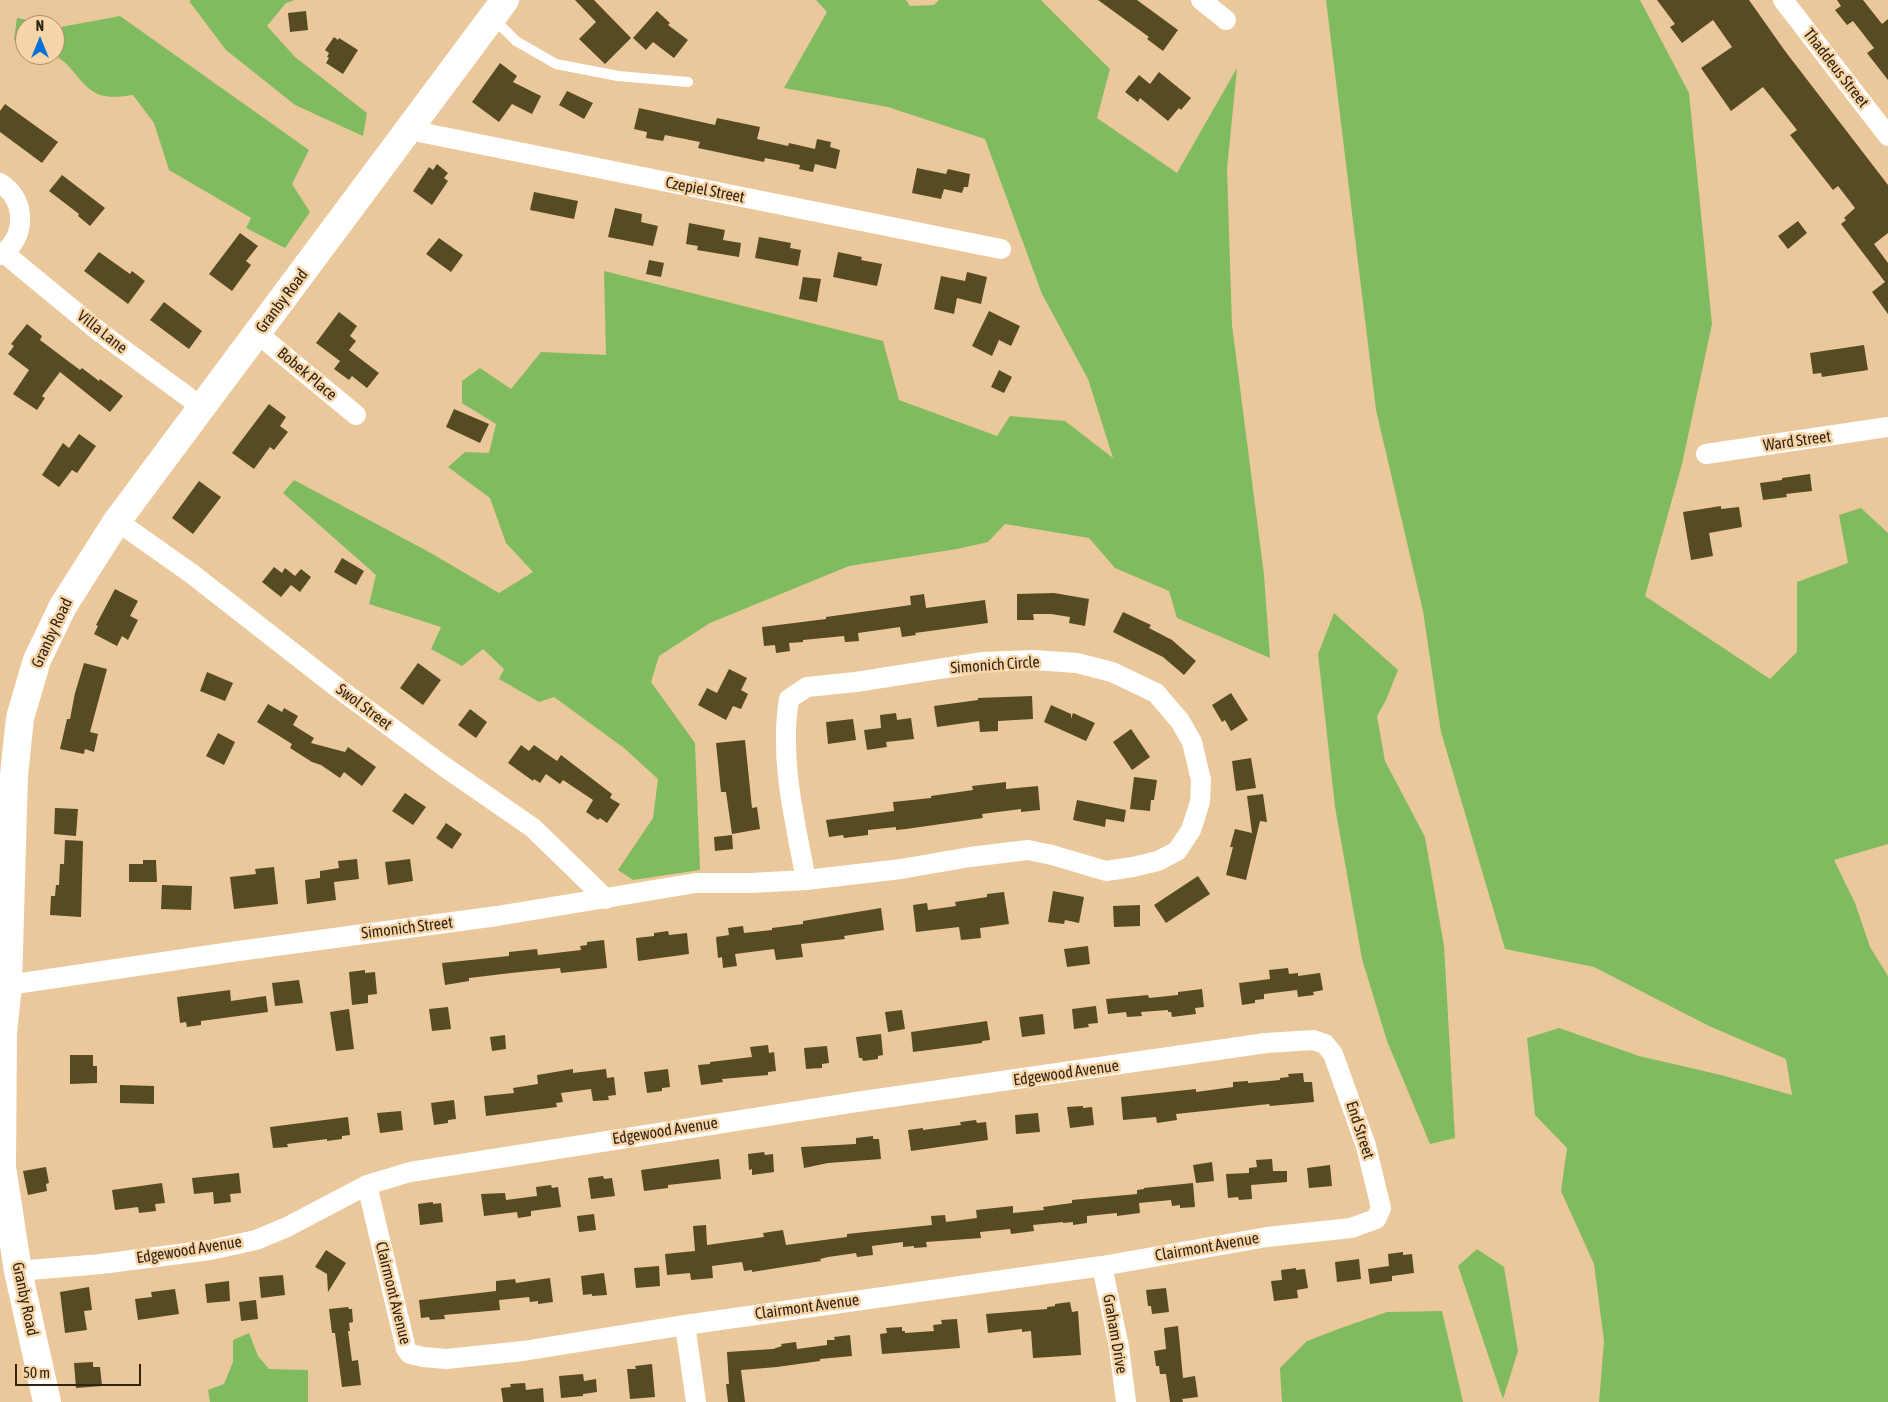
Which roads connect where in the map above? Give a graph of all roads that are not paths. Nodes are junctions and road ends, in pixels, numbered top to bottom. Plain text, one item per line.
1 (1201, 0) edge
2 (1783, 0) edge
3 (499, 9) edge
4 (1226, 20) dead end
5 (688, 82) dead end
6 (409, 130) junction
7 (1888, 136) edge
8 (0, 183) edge
9 (1001, 249) dead end
10 (2, 254) edge
11 (258, 334) junction
12 (203, 408) junction
13 (356, 415) dead end
14 (1888, 427) edge
15 (1706, 454) dead end
16 (117, 521) junction
17 (806, 880) junction
18 (606, 899) junction
19 (8, 985) junction
20 (1, 1033) edge
21 (1325, 1044) joint
22 (367, 1185) junction
23 (1376, 1219) joint
24 (1102, 1266) junction
25 (18, 1271) junction
26 (685, 1325) junction
27 (47, 1402) edge
28 (696, 1402) edge
29 (1126, 1402) edge

1 - 4 street
2 - 7 street, Thaddeus Street
3 - 5 lane
3 - 6 main road, Granby Road
6 - 9 street, Czepiel Street
6 - 11 main road, Granby Road
8 - 10 street, Villa Lane
10 - 12 street, Villa Lane
11 - 12 main road, Granby Road
11 - 13 street, Bobek Place
12 - 16 main road, Granby Road
14 - 15 street, Ward Street
16 - 18 street, Swol Street
16 - 19 main road, Granby Road
17 - 17 street, Simonich Circle
17 - 18 street, Simonich Street
18 - 19 street, Simonich Street
19 - 20 main road, Granby Road
20 - 25 main road, Granby Road
21 - 22 street, Edgewood Avenue
21 - 23 street, End Street
22 - 25 street, Edgewood Avenue
22 - 26 street, Clairmont Avenue
23 - 24 street, Clairmont Avenue
24 - 26 street, Clairmont Avenue
24 - 29 street, Graham Drive
25 - 27 main road, Granby Road
26 - 28 street

